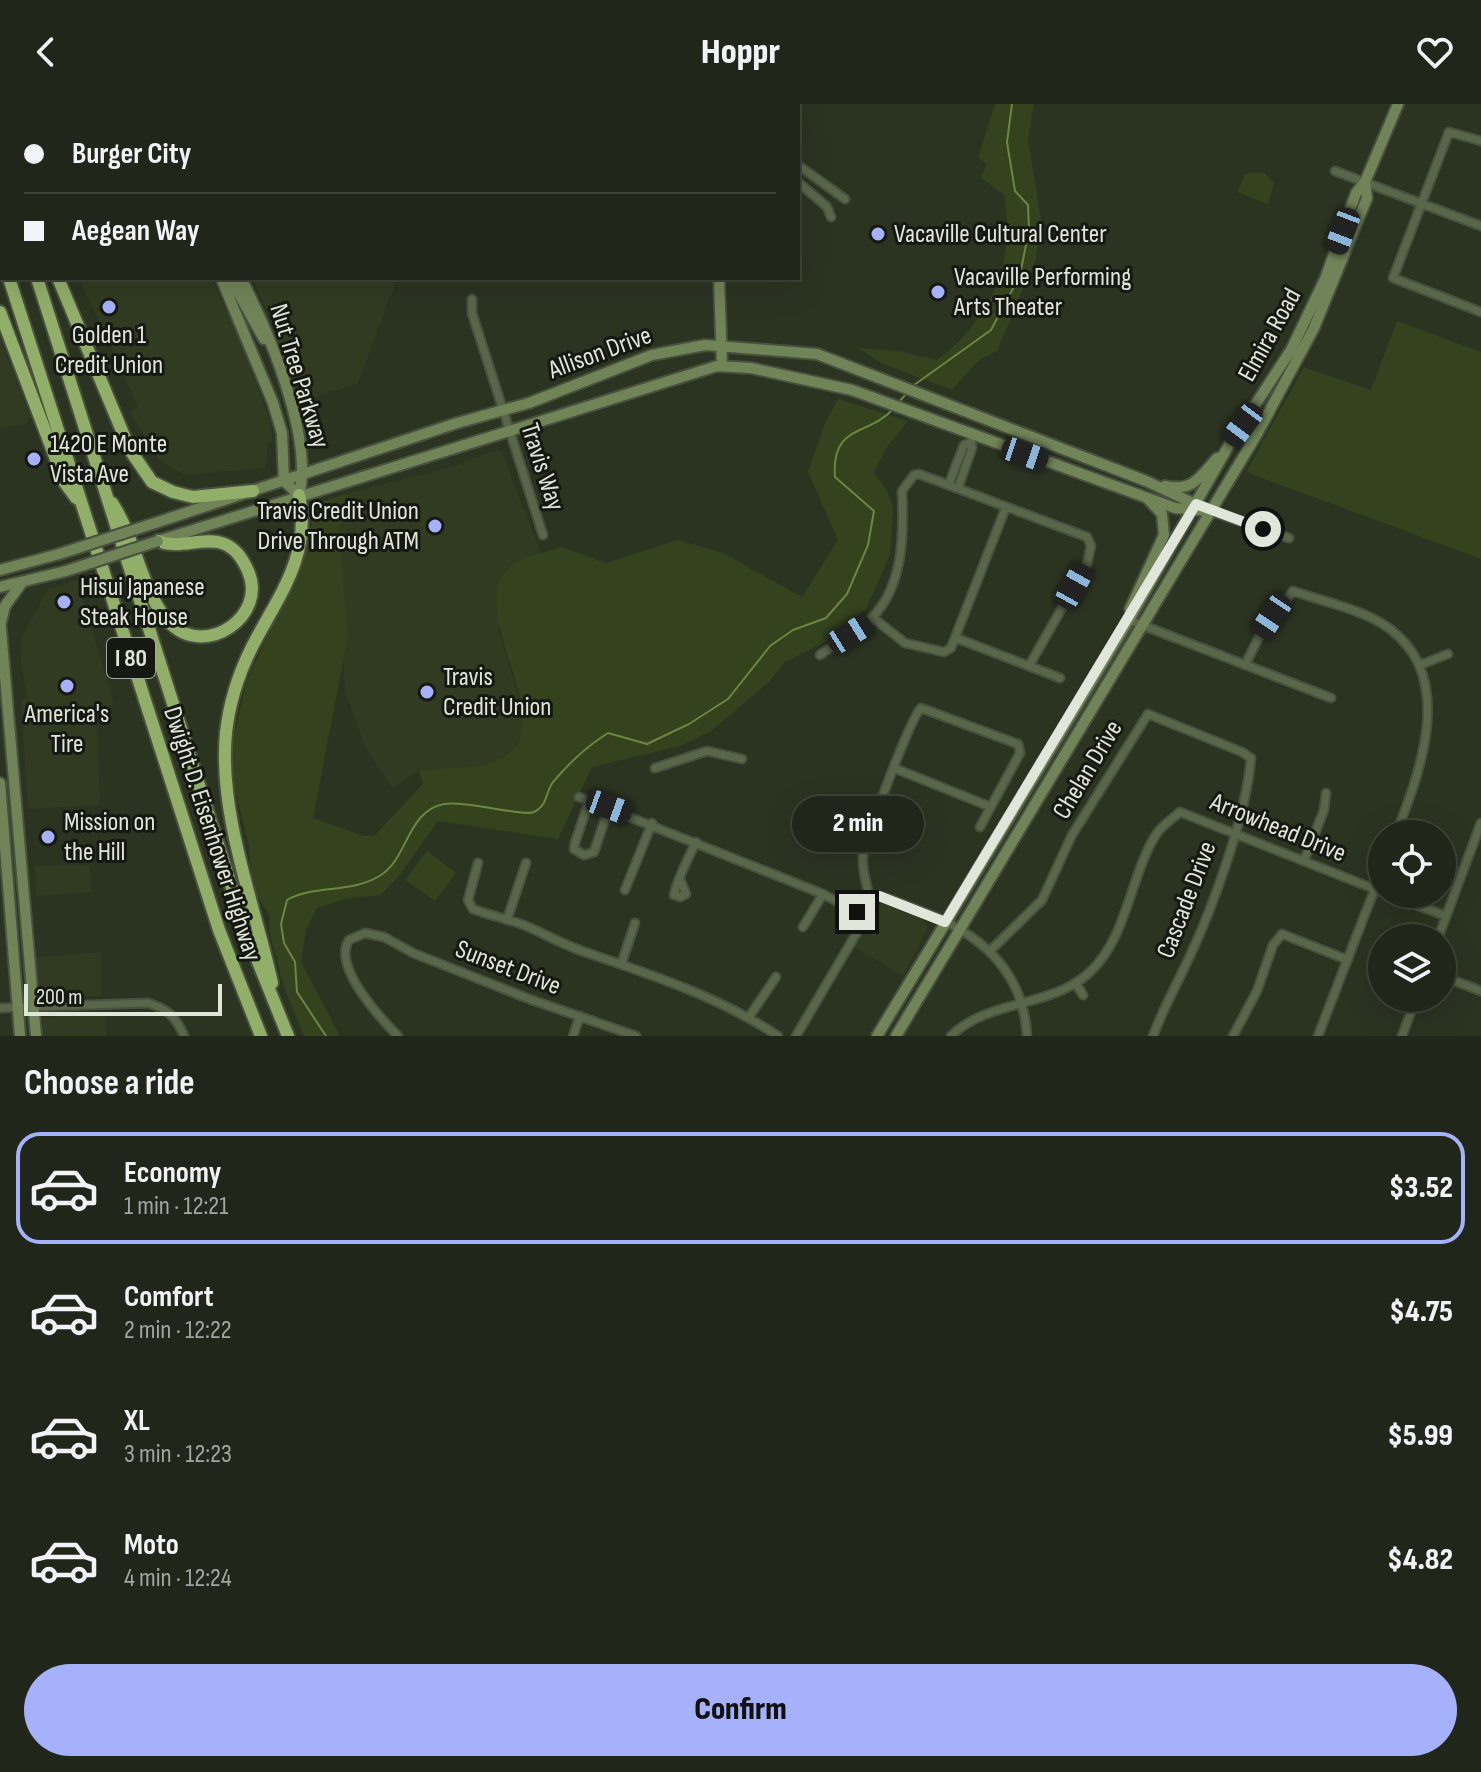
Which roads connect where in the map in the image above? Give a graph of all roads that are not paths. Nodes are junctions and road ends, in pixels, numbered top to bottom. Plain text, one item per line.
1 (1398, 104) edge
2 (1481, 141) edge
3 (800, 166) edge
4 (1335, 171) dead end
5 (1365, 182) junction
6 (800, 184) edge
7 (845, 199) dead end
8 (1420, 203) junction
9 (831, 217) dead end
10 (1481, 226) edge
11 (10, 280) edge
12 (38, 280) edge
13 (59, 280) edge
14 (222, 280) edge
15 (232, 280) edge
16 (242, 280) edge
17 (719, 280) edge
18 (472, 299) dead end
19 (0, 312) edge
20 (1481, 312) edge
21 (269, 342) junction
22 (722, 346) junction
23 (722, 366) junction
24 (503, 410) junction
25 (510, 431) junction
26 (970, 439) junction
27 (1229, 445) junction
28 (304, 475) junction
29 (284, 481) junction
30 (1146, 481) junction
31 (949, 484) junction
32 (958, 488) junction
33 (253, 491) junction
34 (299, 495) junction
35 (107, 497) junction
36 (1146, 498) junction
37 (1006, 507) junction
38 (83, 508) junction
39 (1194, 508) junction
40 (1210, 511) junction
41 (543, 535) dead end
42 (1289, 538) dead end
43 (158, 541) junction
44 (0, 570) edge
45 (21, 584) junction
46 (0, 587) edge
47 (872, 617) junction
48 (0, 618) edge
49 (1, 624) edge
50 (1126, 624) junction
51 (1141, 627) junction
52 (956, 638) junction
53 (1448, 654) dead end
54 (820, 655) dead end
55 (1245, 665) junction
56 (1420, 665) junction
57 (1029, 666) junction
58 (1060, 678) dead end
59 (1331, 698) dead end
60 (742, 759) dead end
61 (655, 768) dead end
62 (894, 768) junction
63 (1250, 774) joint
64 (0, 783) edge
65 (1326, 793) dead end
66 (579, 797) dead end
67 (589, 801) junction
68 (609, 807) junction
69 (991, 807) junction
70 (1400, 820) edge
71 (652, 823) junction
72 (1481, 823) edge
73 (980, 827) dead end
74 (1234, 834) junction
75 (696, 842) junction
76 (1304, 861) junction
77 (478, 863) dead end
78 (526, 863) dead end
79 (680, 879) dead end
80 (1368, 887) edge
81 (625, 890) dead end
82 (823, 894) junction
83 (872, 895) junction
84 (1373, 908) edge
85 (1424, 908) edge
86 (1446, 916) junction
87 (866, 917) junction
88 (507, 920) junction
89 (945, 922) junction
90 (635, 923) dead end
91 (1443, 924) edge
92 (803, 927) dead end
93 (961, 929) junction
94 (991, 950) junction
95 (1348, 960) junction
96 (622, 962) junction
97 (776, 977) dead end
98 (1456, 981) edge
99 (1076, 984) junction
100 (1481, 991) edge
101 (1083, 995) dead end
102 (1022, 1004) junction
103 (18, 1005) junction
104 (33, 1006) junction
105 (0, 1008) edge
106 (1411, 1012) edge
107 (278, 1014) junction
108 (580, 1016) junction
109 (749, 1017) junction
110 (20, 1036) edge
111 (36, 1036) edge
112 (184, 1036) edge
113 (261, 1036) edge
114 (288, 1036) edge
115 (398, 1036) edge
116 (573, 1036) edge
117 (636, 1036) edge
118 (778, 1036) edge
119 (796, 1036) edge
120 (877, 1036) edge
121 (896, 1036) edge
122 (951, 1036) edge
123 (1027, 1036) edge
124 (1153, 1036) edge
125 (1233, 1036) edge
126 (1318, 1036) edge
127 (1402, 1036) edge

1 - 5 main road, Elmira Road
2 - 8 street
3 - 7 street
4 - 5 street
5 - 8 street
5 - 27 main road, Elmira Road
5 - 40 main road, Elmira Road
6 - 9 street
8 - 10 street
8 - 20 street
11 - 38 highway, Dwight D. Eisenhower Highway / I 80
12 - 35 highway, Dwight D. Eisenhower Highway / I 80
13 - 33 highway
14 - 29 main road, Nut Tree Parkway
15 - 21 main road
16 - 21 main road, Nut Tree Parkway
17 - 22 main road
18 - 24 street, Travis Way
19 - 38 highway
21 - 28 main road, Nut Tree Parkway
22 - 23 main road
22 - 24 main road, Allison Drive
22 - 30 main road, Allison Drive
23 - 25 main road, Allison Drive
23 - 26 main road, Allison Drive
24 - 25 street, Travis Way
24 - 28 main road, Allison Drive
25 - 34 main road, Allison Drive
25 - 41 street, Travis Way
26 - 31 street
26 - 32 street
26 - 36 main road, Allison Drive
27 - 30 main road
27 - 39 main road, Elmira Road
28 - 29 main road, Allison Drive
28 - 34 main road, Nut Tree Parkway
29 - 33 main road, Allison Drive
29 - 34 main road, Nut Tree Parkway
30 - 39 main road, Allison Drive
31 - 32 street
31 - 47 street
32 - 37 street
33 - 44 main road, Allison Drive, bridge
34 - 43 main road, Allison Drive
34 - 107 highway
35 - 43 highway
35 - 107 highway, Dwight D. Eisenhower Highway / I 80
36 - 39 main road, Allison Drive
36 - 50 main road
37 - 52 street
37 - 57 street
38 - 113 highway, Dwight D. Eisenhower Highway / I 80
39 - 40 main road, Allison Drive
39 - 50 main road, Elmira Road
40 - 42 street, Allison Drive
40 - 51 main road, Elmira Road
43 - 45 main road, Allison Drive, bridge
45 - 46 main road, Allison Drive
45 - 49 main road
47 - 52 street
47 - 54 street
48 - 49 main road
49 - 104 main road
50 - 51 street
50 - 89 main road, Elmira Road
51 - 55 street
51 - 93 main road, Elmira Road
52 - 57 street
53 - 56 street
55 - 56 street
55 - 59 street
56 - 70 street
57 - 58 street
60 - 61 street
62 - 69 street
62 - 69 street
62 - 83 street
63 - 74 street, Cascade Drive
63 - 94 street, Chelan Drive
64 - 103 main road
65 - 76 street
66 - 67 street
67 - 68 street
67 - 68 street
68 - 71 street
69 - 73 street
71 - 75 street
71 - 81 street
72 - 86 street
74 - 76 street, Arrowhead Drive
74 - 99 street, Arrowhead Drive
74 - 124 street, Cascade Drive
75 - 79 street
75 - 82 street
76 - 80 street, Arrowhead Drive
77 - 88 street
78 - 88 street
82 - 87 street
82 - 92 street
83 - 87 street
83 - 89 street
84 - 95 street
85 - 86 street, Arrowhead Drive
86 - 91 street
87 - 119 street
88 - 96 street
89 - 93 street
89 - 120 main road, Elmira Road
90 - 96 street
93 - 94 street
93 - 121 main road, Elmira Road
94 - 102 street
95 - 125 street
95 - 126 street
96 - 109 street
97 - 109 street
98 - 100 street
99 - 101 street
99 - 102 street, Arrowhead Drive
102 - 122 street, Arrowhead Drive
102 - 123 street
103 - 104 street
103 - 105 street
103 - 110 main road
104 - 111 main road
104 - 112 street
106 - 127 street
107 - 114 highway, Dwight D. Eisenhower Highway / I 80
108 - 115 street, Sunset Drive
108 - 116 street
108 - 117 street, Sunset Drive
109 - 118 street

